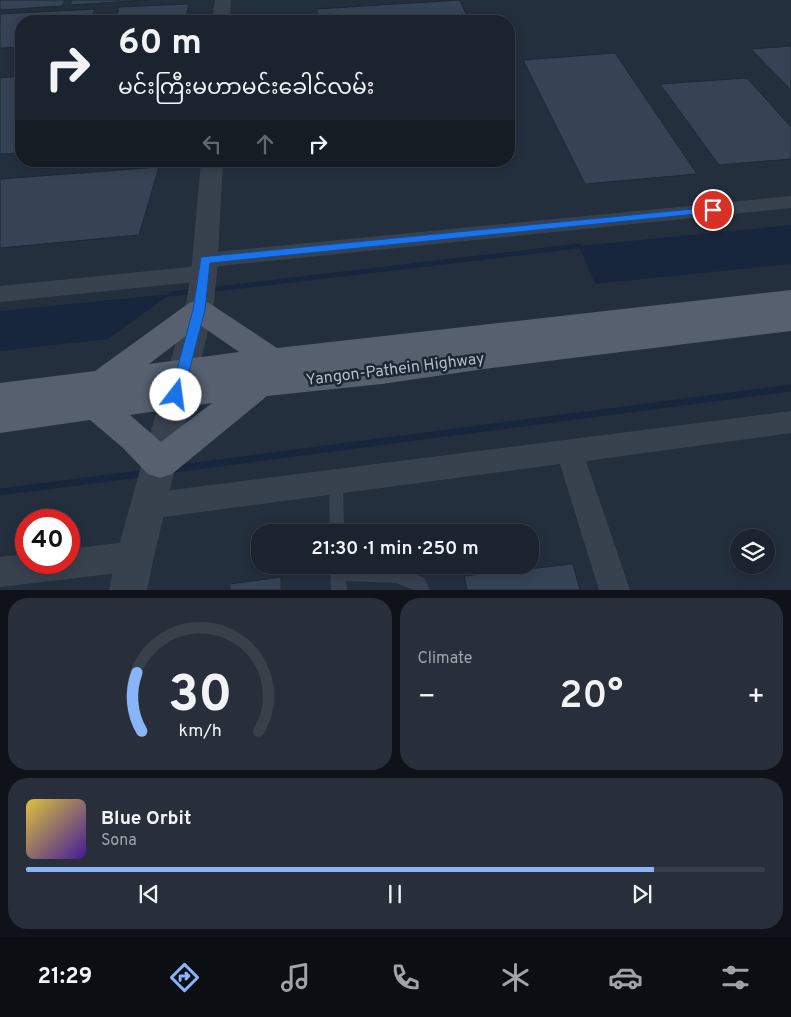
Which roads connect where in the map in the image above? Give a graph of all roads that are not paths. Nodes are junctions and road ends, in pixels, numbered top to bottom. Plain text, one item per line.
1 (223, 0) edge
2 (222, 15) edge
3 (212, 167) edge
4 (791, 202) edge
5 (204, 266) junction
6 (0, 294) edge
7 (791, 300) edge
8 (199, 310) junction
9 (791, 320) edge
10 (266, 372) junction
11 (180, 383) junction
12 (98, 395) junction
13 (0, 396) edge
14 (0, 419) edge
15 (791, 422) edge
16 (569, 451) junction
17 (160, 463) junction
18 (336, 480) junction
19 (149, 506) junction
20 (337, 524) edge
21 (135, 556) junction
22 (0, 572) edge
23 (338, 574) edge
24 (386, 574) edge
25 (128, 590) edge
26 (339, 590) edge
27 (422, 590) edge
28 (615, 590) edge

1 - 2 street
3 - 5 street
4 - 5 street
5 - 6 street
5 - 8 street
7 - 10 main road, Yangon-Pathein Highway
8 - 10 main road
8 - 11 street
8 - 12 main road
9 - 10 main road, Yangon-Pathein Highway
10 - 11 main road, Yangon-Pathein Highway
10 - 17 main road
11 - 12 main road, Yangon-Pathein Highway
11 - 17 street
12 - 13 main road, Yangon-Pathein Highway
12 - 14 main road, Yangon-Pathein Highway
12 - 17 main road
15 - 16 street
16 - 18 street
16 - 28 street
17 - 19 street
18 - 19 street
18 - 20 lane
19 - 21 street
21 - 22 street
21 - 25 street
23 - 26 lane
24 - 27 lane

